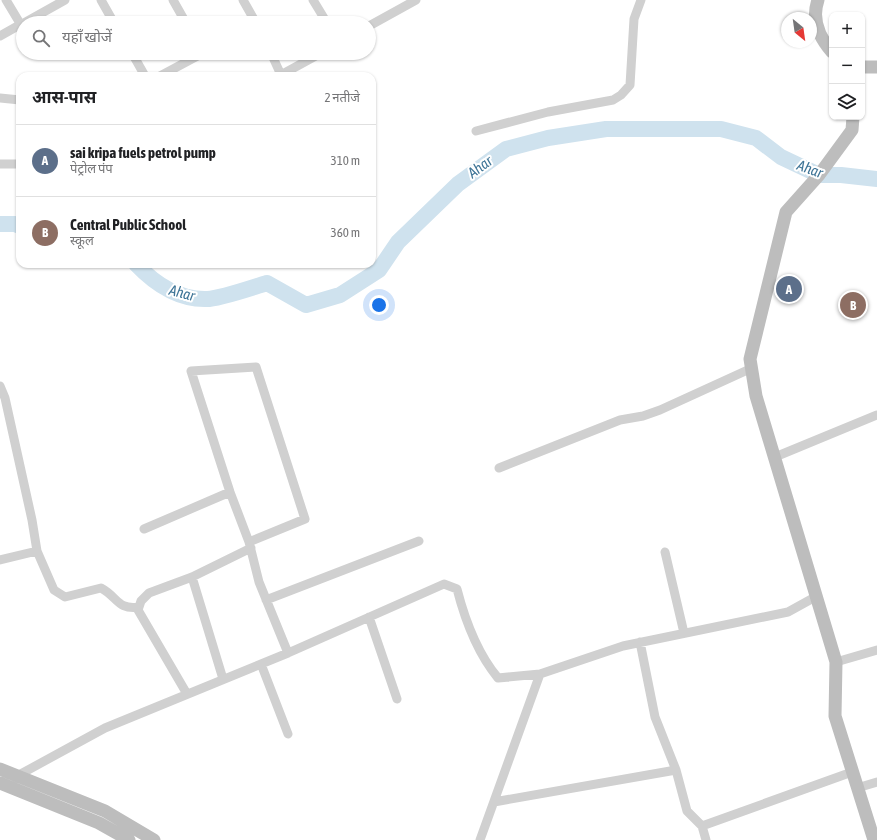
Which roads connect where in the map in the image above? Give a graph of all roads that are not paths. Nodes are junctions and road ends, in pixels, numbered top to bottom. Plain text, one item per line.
1 (6, 0) edge
2 (65, 0) edge
3 (101, 0) edge
4 (173, 0) edge
5 (244, 0) edge
6 (313, 0) edge
7 (416, 0) edge
8 (641, 0) edge
9 (818, 0) edge
10 (400, 4) edge
11 (17, 16) edge
12 (36, 16) edge
13 (110, 16) edge
14 (182, 16) edge
15 (252, 16) edge
16 (323, 16) edge
17 (376, 21) edge
18 (16, 27) edge
19 (0, 36) edge
20 (829, 49) edge
21 (136, 60) edge
22 (190, 60) edge
23 (274, 60) edge
24 (307, 60) edge
25 (865, 67) edge
26 (877, 67) edge
27 (143, 72) edge
28 (167, 72) edge
29 (279, 72) edge
30 (285, 72) edge
31 (0, 98) edge
32 (16, 100) edge
33 (852, 120) edge
34 (476, 131) dead end
35 (0, 164) edge
36 (16, 164) edge
37 (752, 368) junction
38 (0, 386) edge
39 (877, 415) edge
40 (775, 457) junction
41 (499, 468) dead end
42 (230, 492) junction
43 (144, 529) dead end
44 (419, 540) dead end
45 (250, 545) junction
46 (37, 551) junction
47 (665, 552) dead end
48 (0, 560) edge
49 (192, 577) junction
50 (817, 596) junction
51 (266, 600) junction
52 (139, 607) junction
53 (369, 617) junction
54 (684, 633) junction
55 (640, 642) junction
56 (877, 650) edge
57 (288, 653) junction
58 (836, 662) junction
59 (261, 664) junction
60 (540, 674) junction
61 (223, 679) junction
62 (186, 694) junction
63 (397, 699) dead end
64 (288, 734) dead end
65 (0, 769) edge
66 (676, 770) junction
67 (852, 772) junction
68 (15, 782) junction
69 (877, 782) edge
70 (0, 783) edge
71 (857, 788) junction
72 (494, 802) junction
73 (702, 826) junction
74 (129, 840) edge
75 (154, 840) edge
76 (480, 840) edge
77 (706, 840) edge
78 (874, 840) edge

1 - 11 street
2 - 12 street
3 - 13 street
4 - 14 street
5 - 15 street
6 - 16 street
7 - 10 street
8 - 34 street
9 - 20 street
10 - 17 street
18 - 19 street
21 - 27 street
22 - 28 street
23 - 29 street
24 - 30 street
25 - 26 street
31 - 32 street
33 - 37 street
35 - 36 street
37 - 40 street
37 - 41 street
38 - 46 street
39 - 40 street
40 - 50 street
42 - 43 street
42 - 45 street
42 - 45 street
44 - 51 street
45 - 49 street
45 - 51 street
46 - 48 street
46 - 52 street
47 - 54 street
49 - 52 street
49 - 61 street
50 - 54 street
50 - 58 street
51 - 57 street
52 - 62 street
53 - 57 street
53 - 60 street
53 - 63 street
54 - 55 street
55 - 60 street
55 - 66 street
56 - 58 street
57 - 59 street
58 - 67 street
59 - 61 street
59 - 64 street
60 - 72 street
61 - 62 street
62 - 68 street
65 - 68 street
66 - 72 street
66 - 73 street
67 - 71 street
67 - 73 street
68 - 70 street
68 - 74 street
68 - 75 street
69 - 71 street
71 - 78 street
72 - 76 street
73 - 77 street

